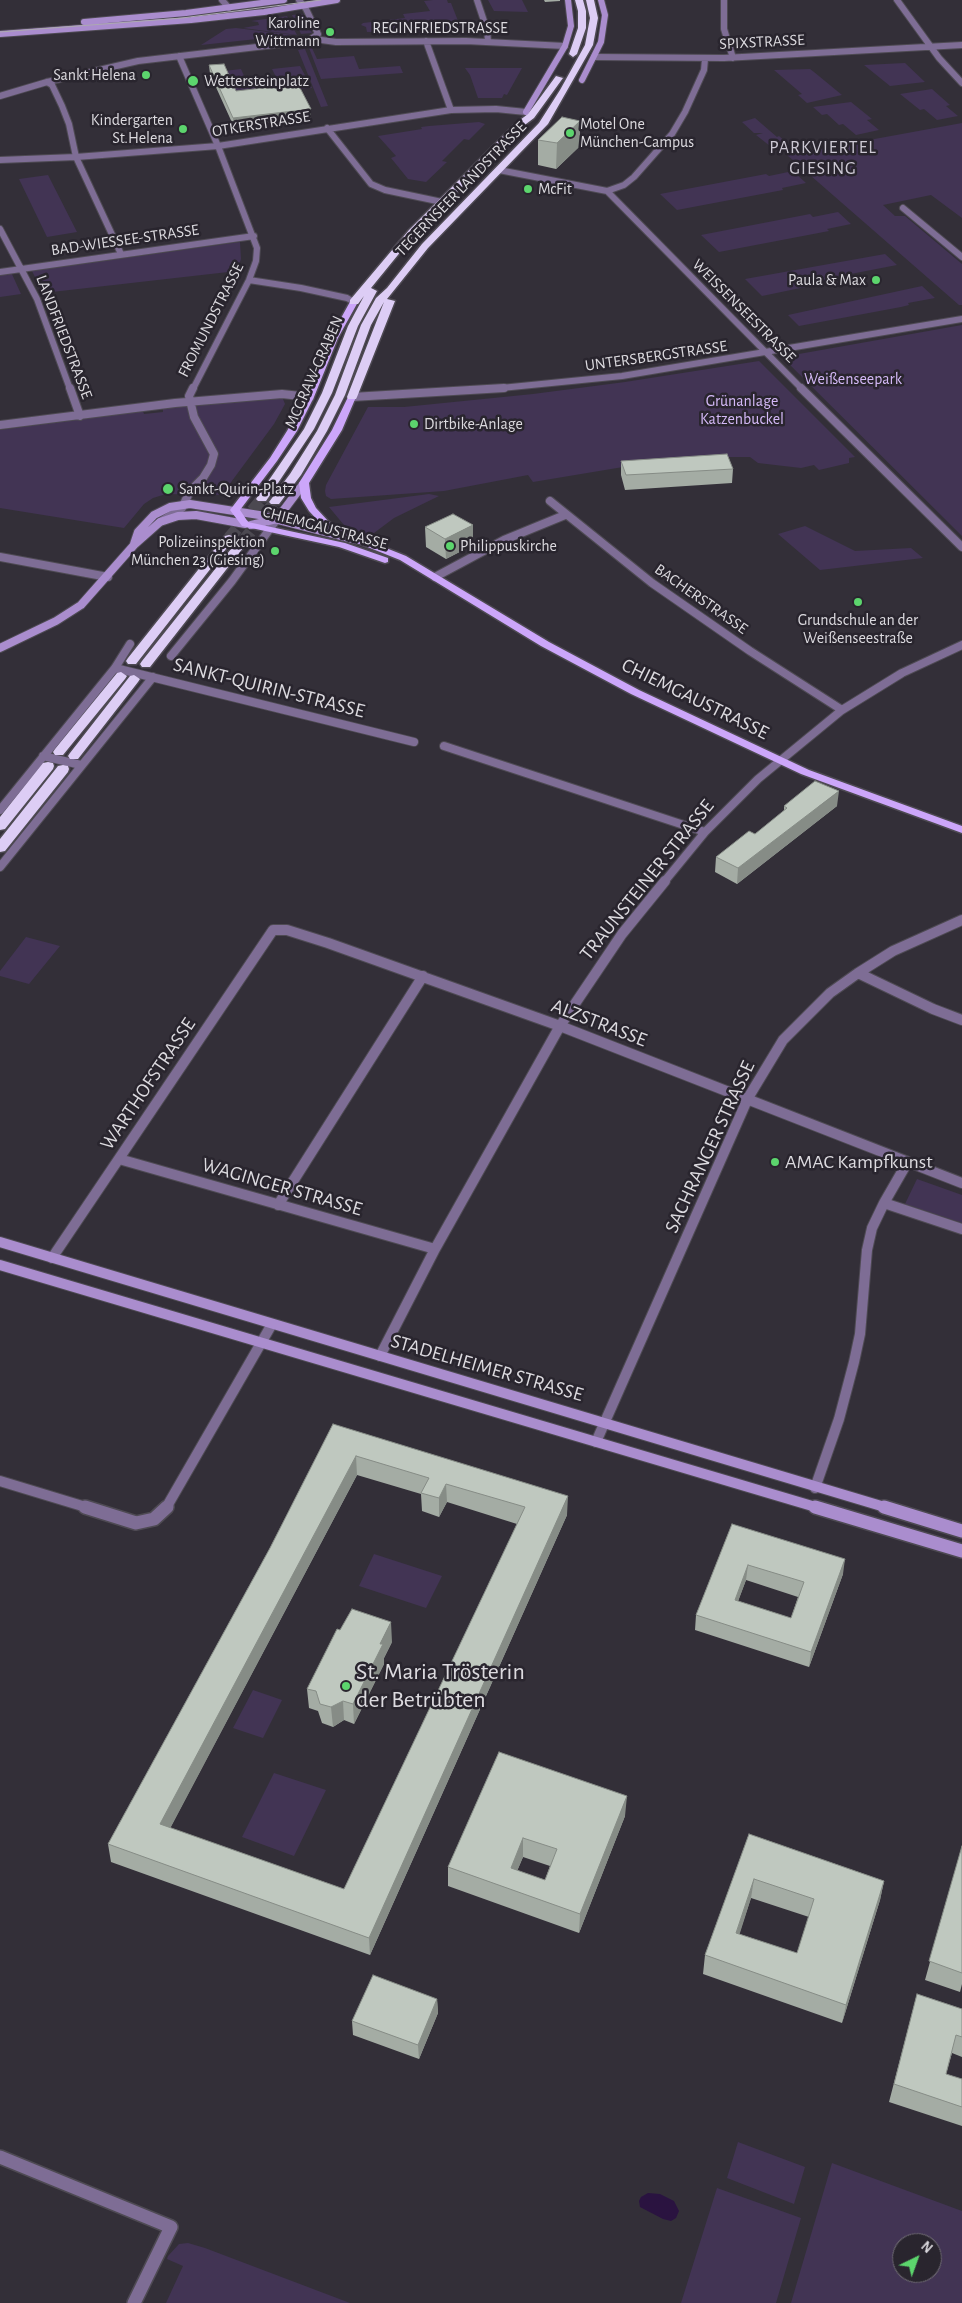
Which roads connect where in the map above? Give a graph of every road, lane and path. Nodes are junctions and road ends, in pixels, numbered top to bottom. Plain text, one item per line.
1 (222, 0) edge
2 (284, 0) edge
3 (300, 0) edge
4 (337, 0) edge
5 (477, 0) edge
6 (568, 0) edge
7 (579, 0) edge
8 (590, 0) edge
9 (601, 0) edge
10 (724, 0) edge
11 (897, 0) edge
12 (304, 6) junction
13 (229, 8) junction
14 (0, 28) edge
15 (0, 34) edge
16 (314, 39) junction
17 (426, 41) junction
18 (488, 41) junction
19 (962, 45) edge
20 (565, 46) junction
21 (931, 47) junction
22 (179, 56) junction
23 (594, 57) junction
24 (733, 58) junction
25 (705, 59) junction
26 (47, 82) junction
27 (962, 83) edge
28 (578, 87) joint
29 (0, 96) edge
30 (451, 110) junction
31 (526, 112) junction
32 (544, 124) junction
33 (519, 125) junction
34 (327, 128) junction
35 (218, 146) junction
36 (76, 157) junction
37 (0, 160) edge
38 (499, 170) junction
39 (607, 192) junction
40 (442, 202) junction
41 (903, 208) dead end
42 (0, 229) edge
43 (254, 236) junction
44 (121, 254) junction
45 (962, 258) edge
46 (22, 269) junction
47 (0, 272) edge
48 (249, 280) junction
49 (374, 280) junction
50 (391, 290) junction
51 (354, 302) junction
52 (962, 320) edge
53 (766, 353) junction
54 (352, 396) junction
55 (310, 397) junction
56 (190, 402) junction
57 (80, 416) junction
58 (0, 425) edge
59 (304, 483) junction
60 (262, 499) tunnel mouth
61 (275, 502) tunnel mouth
62 (550, 502) dead end
63 (184, 504) junction
64 (235, 510) junction
65 (565, 515) junction
66 (277, 519) junction
67 (160, 522) junction
68 (248, 525) junction
69 (269, 529) junction
70 (230, 538) tunnel mouth
71 (358, 540) junction
72 (243, 541) tunnel mouth
73 (134, 545) junction
74 (962, 547) edge
75 (0, 557) edge
76 (430, 575) junction
77 (108, 576) junction
78 (130, 644) dead end
79 (962, 645) edge
80 (0, 648) edge
81 (172, 656) dead end
82 (132, 661) dead end
83 (146, 664) dead end
84 (118, 672) junction
85 (153, 677) junction
86 (134, 679) dead end
87 (842, 710) junction
88 (414, 742) dead end
89 (444, 746) dead end
90 (59, 752) dead end
91 (77, 760) junction
92 (45, 761) junction
93 (780, 761) junction
94 (63, 770) dead end
95 (0, 810) edge
96 (0, 826) edge
97 (962, 830) edge
98 (705, 832) junction
99 (0, 848) edge
100 (0, 867) edge
101 (962, 920) edge
102 (274, 930) joint
103 (858, 973) junction
104 (423, 976) junction
105 (962, 1020) edge
106 (560, 1026) junction
107 (748, 1098) junction
108 (119, 1159) junction
109 (907, 1163) junction
110 (962, 1184) edge
111 (884, 1203) junction
112 (278, 1204) junction
113 (962, 1229) edge
114 (0, 1242) edge
115 (435, 1249) junction
116 (52, 1258) junction
117 (0, 1265) edge
118 (272, 1324) junction
119 (261, 1342) junction
120 (380, 1356) junction
121 (605, 1422) junction
122 (596, 1442) junction
123 (0, 1481) edge
124 (815, 1488) junction
125 (962, 1531) edge
126 (962, 1551) edge
127 (0, 2157) edge
128 (134, 2303) edge

1 - 13 street
2 - 13 main road
3 - 12 street
4 - 12 main road
5 - 18 street
6 - 20 main road, TEGERNSEER LANDSTRASSE
7 - 33 highway, TEGERNSEER LANDSTRASSE
8 - 32 highway, TEGERNSEER LANDSTRASSE
9 - 23 main road
10 - 24 street
11 - 21 street
12 - 15 main road
12 - 16 street
13 - 14 main road
16 - 17 street, REGINFRIEDSTRASSE
16 - 22 street
17 - 18 street, REGINFRIEDSTRASSE
17 - 30 street
18 - 20 street, REGINFRIEDSTRASSE
19 - 21 street, SPIXSTRASSE
20 - 31 main road, TEGERNSEER LANDSTRASSE
21 - 24 street, SPIXSTRASSE
21 - 27 street
22 - 26 street
22 - 35 street, FROMUNDSTRASSE
23 - 25 street, SPIXSTRASSE
23 - 28 main road
24 - 25 street, SPIXSTRASSE
25 - 39 street
26 - 29 street
26 - 36 street
28 - 32 highway
30 - 31 street, OTKERSTRASSE
30 - 34 street, OTKERSTRASSE
31 - 33 highway
32 - 38 highway, TEGERNSEER LANDSTRASSE
33 - 40 highway, TEGERNSEER LANDSTRASSE
34 - 35 street, OTKERSTRASSE
34 - 40 street
35 - 36 street, OTKERSTRASSE
35 - 43 street, FROMUNDSTRASSE
36 - 37 street, OTKERSTRASSE
36 - 44 street
38 - 39 street, WEISSENSEESTRASSE
38 - 50 highway, TEGERNSEER LANDSTRASSE
39 - 53 street, WEISSENSEESTRASSE
40 - 49 highway, TEGERNSEER LANDSTRASSE
41 - 45 street
42 - 46 street, LANDFRIEDSTRASSE
43 - 44 street, BAD-WIESSEE-STRASSE
43 - 48 street, FROMUNDSTRASSE
44 - 46 street, BAD-WIESSEE-STRASSE
46 - 47 street, BAD-WIESSEE-STRASSE
46 - 57 street, LANDFRIEDSTRASSE
48 - 51 street
48 - 56 street, FROMUNDSTRASSE
49 - 51 highway
49 - 60 highway, MCGRAW-GRABEN
50 - 54 highway
50 - 61 highway, MCGRAW-GRABEN
51 - 55 main road
52 - 53 street, UNTERSBERGSTRASSE
53 - 54 street, UNTERSBERGSTRASSE
53 - 74 street, WEISSENSEESTRASSE
54 - 59 main road
55 - 56 street
55 - 64 main road
56 - 57 street
56 - 63 street, FROMUNDSTRASSE
57 - 58 street
59 - 66 main road
59 - 71 main road
62 - 65 street, BACHERSTRASSE
63 - 64 main road
63 - 67 street, FROMUNDSTRASSE
63 - 73 main road
64 - 66 main road
64 - 68 main road
65 - 76 street
65 - 87 street, BACHERSTRASSE
66 - 68 main road
66 - 69 street
66 - 71 main road, CHIEMGAUSTRASSE
67 - 68 main road
67 - 73 main road
68 - 69 main road, CHIEMGAUSTRASSE
69 - 76 main road, CHIEMGAUSTRASSE
69 - 81 street
70 - 82 highway
71 - 76 main road, CHIEMGAUSTRASSE
72 - 83 highway
73 - 77 main road
75 - 77 street
76 - 93 main road, CHIEMGAUSTRASSE
77 - 80 main road
78 - 84 street
79 - 87 street, TRAUNSTEINER STRASSE
84 - 85 street, SANKT-QUIRIN-STRASSE
84 - 90 highway
84 - 92 street
85 - 88 street, SANKT-QUIRIN-STRASSE
85 - 91 street
86 - 91 highway
87 - 93 street, TRAUNSTEINER STRASSE
89 - 98 street
91 - 92 street
91 - 100 street
92 - 95 street
92 - 96 highway
93 - 97 main road, CHIEMGAUSTRASSE
93 - 98 street, TRAUNSTEINER STRASSE
94 - 99 highway
98 - 106 street, TRAUNSTEINER STRASSE
101 - 103 street, SACHRANGER STRASSE
102 - 104 street, ALZSTRASSE
102 - 108 street, WARTHOFSTRASSE
103 - 105 street
103 - 107 street, SACHRANGER STRASSE
104 - 106 street, ALZSTRASSE
104 - 112 street
106 - 107 street, ALZSTRASSE
106 - 115 street, TRAUNSTEINER STRASSE
107 - 109 street, ALZSTRASSE
107 - 121 street, SACHRANGER STRASSE
108 - 112 street, WAGINGER STRASSE
108 - 116 street, WARTHOFSTRASSE
109 - 110 street, ALZSTRASSE
109 - 111 street
111 - 113 street
111 - 124 street
112 - 115 street, WAGINGER STRASSE
114 - 116 main road, STADELHEIMER STRASSE
115 - 120 street, TRAUNSTEINER STRASSE
116 - 118 main road, STADELHEIMER STRASSE
117 - 119 main road, STADELHEIMER STRASSE
118 - 119 street
118 - 120 main road, STADELHEIMER STRASSE
119 - 122 main road, STADELHEIMER STRASSE
119 - 123 street
120 - 121 main road, STADELHEIMER STRASSE
121 - 122 street, SACHRANGER STRASSE
121 - 124 main road, STADELHEIMER STRASSE
122 - 126 main road, STADELHEIMER STRASSE
124 - 125 main road, STADELHEIMER STRASSE
127 - 128 street

